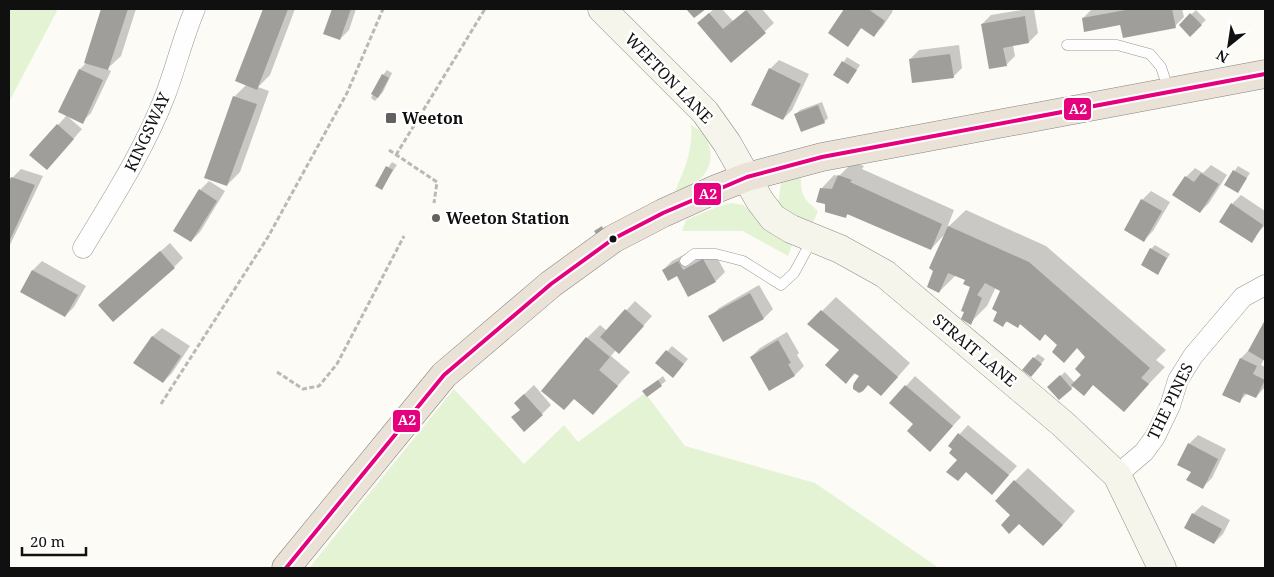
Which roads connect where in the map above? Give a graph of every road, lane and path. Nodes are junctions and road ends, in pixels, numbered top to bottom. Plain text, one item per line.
1 (195, 9) edge
2 (383, 9) edge
3 (485, 9) edge
4 (602, 9) edge
5 (1067, 45) dead end
6 (1265, 74) edge
7 (1170, 92) junction
8 (389, 150) dead end
9 (396, 155) junction
10 (747, 177) junction
11 (434, 203) dead end
12 (404, 236) dead end
13 (812, 239) junction
14 (83, 248) dead end
15 (685, 261) dead end
16 (1265, 286) edge
17 (277, 372) dead end
18 (161, 404) dead end
19 (1117, 476) junction
20 (286, 568) edge
21 (1162, 568) edge

1 - 14 street, KINGSWAY
2 - 18 path
3 - 9 path
4 - 10 street, WEETON LANE
5 - 7 lane
6 - 7 highway
7 - 10 highway
8 - 9 path
9 - 11 path
10 - 13 street, STRAIT LANE
10 - 20 highway
12 - 17 path
13 - 15 lane
13 - 19 street, STRAIT LANE
16 - 19 street, THE PINES
19 - 21 street, STRAIT LANE

